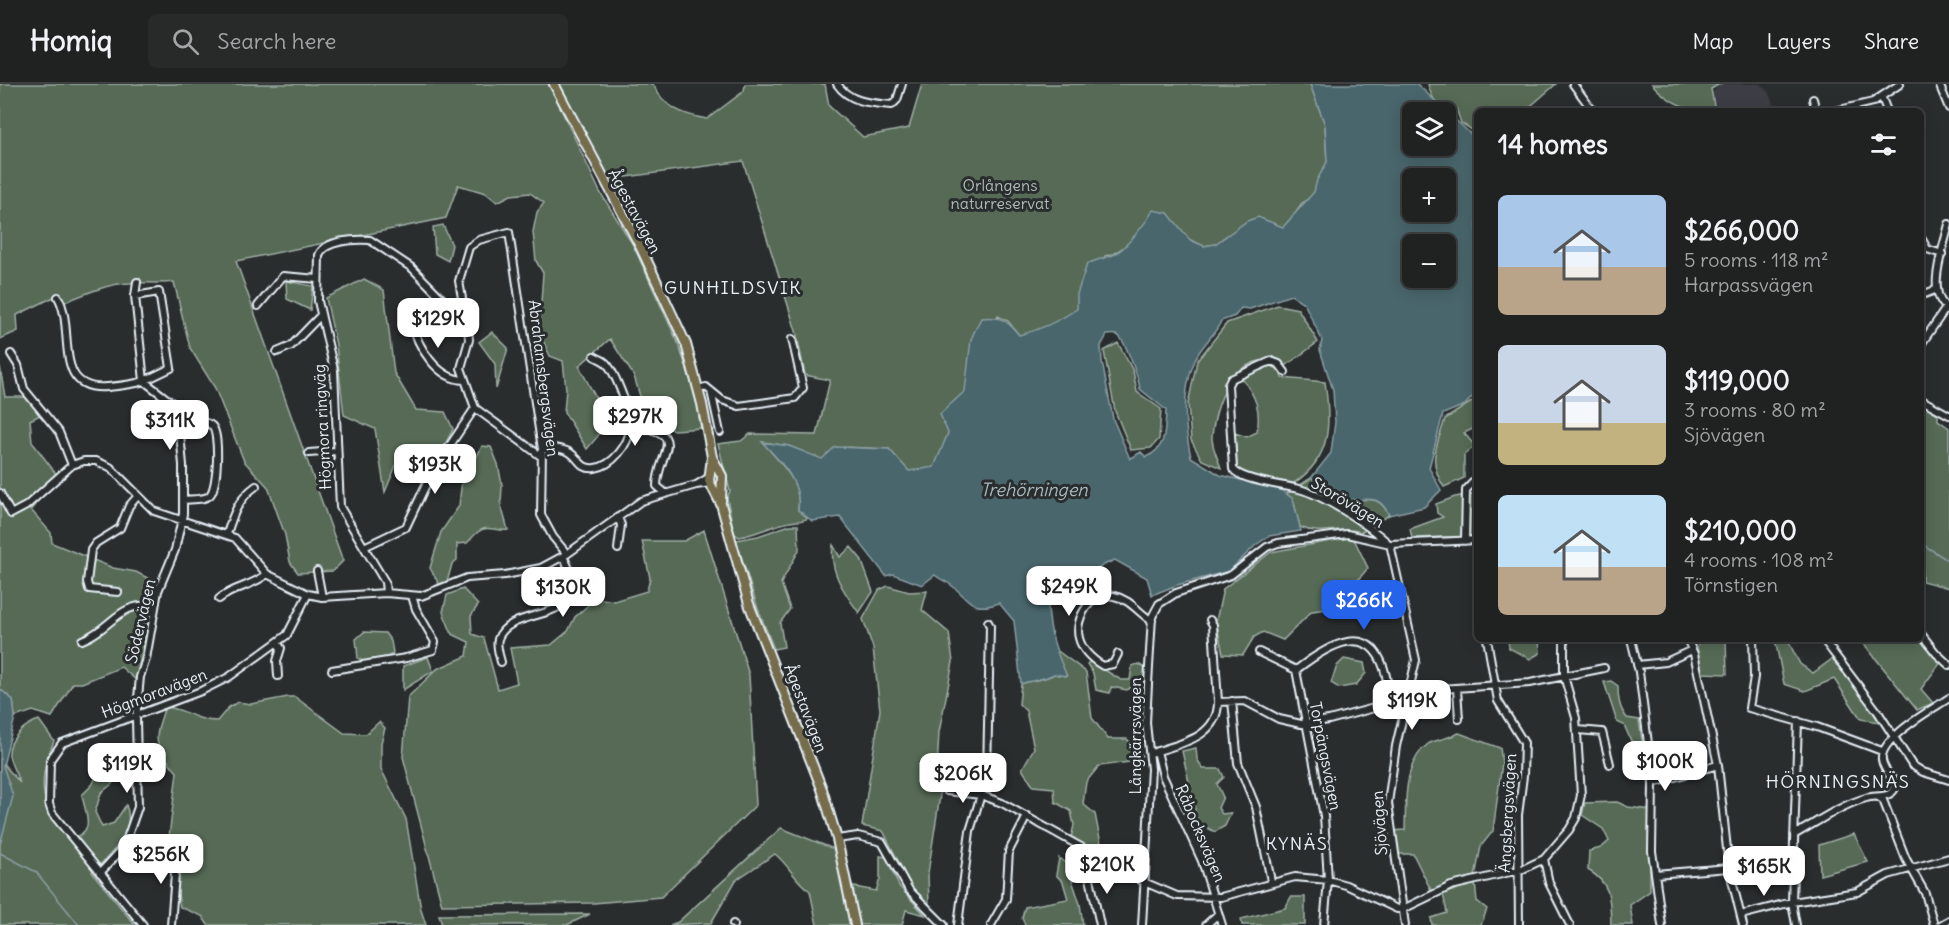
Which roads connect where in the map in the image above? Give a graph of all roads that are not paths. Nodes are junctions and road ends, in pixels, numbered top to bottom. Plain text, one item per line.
1 (554, 84) edge
2 (837, 84) edge
3 (902, 84) edge
4 (1573, 84) edge
5 (1887, 84) edge
6 (1900, 84) edge
7 (1939, 84) edge
8 (1891, 92) junction
9 (1882, 98) junction
10 (1813, 99) dead end
11 (1590, 108) edge
12 (1816, 108) edge
13 (1852, 108) edge
14 (1886, 108) edge
15 (1949, 108) edge
16 (1949, 224) edge
17 (1924, 243) edge
18 (1942, 254) junction
19 (318, 279) junction
20 (136, 282) dead end
21 (1935, 290) junction
22 (1924, 294) edge
23 (135, 296) junction
24 (58, 297) dead end
25 (258, 306) dead end
26 (1947, 309) edge
27 (321, 315) junction
28 (461, 318) junction
29 (412, 322) dead end
30 (792, 339) dead end
31 (1924, 340) edge
32 (277, 352) dead end
33 (11, 354) dead end
34 (594, 356) dead end
35 (1285, 372) dead end
36 (464, 380) junction
37 (141, 382) junction
38 (698, 389) junction
39 (711, 391) junction
40 (1924, 401) edge
41 (475, 408) junction
42 (1949, 415) edge
43 (180, 422) junction
44 (631, 428) junction
45 (720, 432) dead end
46 (542, 446) junction
47 (336, 451) junction
48 (309, 453) dead end
49 (542, 457) junction
50 (712, 457) junction
51 (72, 465) junction
52 (712, 481) junction
53 (1474, 481) edge
54 (256, 486) dead end
55 (664, 492) junction
56 (0, 493) edge
57 (137, 497) junction
58 (183, 500) junction
59 (618, 517) junction
60 (181, 521) junction
61 (227, 534) junction
62 (1474, 540) edge
63 (1465, 541) junction
64 (1390, 544) junction
65 (364, 547) junction
66 (618, 549) dead end
67 (565, 555) junction
68 (317, 571) dead end
69 (267, 574) junction
70 (118, 592) dead end
71 (387, 593) junction
72 (308, 594) junction
73 (412, 596) junction
74 (322, 597) junction
75 (219, 599) dead end
76 (155, 606) junction
77 (1210, 620) dead end
78 (1152, 621) junction
79 (988, 622) dead end
80 (1924, 638) edge
81 (82, 640) dead end
82 (1487, 642) edge
83 (1564, 642) edge
84 (1632, 642) edge
85 (1688, 642) edge
86 (1753, 642) edge
87 (1825, 642) edge
88 (278, 644) junction
89 (1692, 650) junction
90 (1259, 652) dead end
91 (1118, 654) dead end
92 (501, 662) dead end
93 (1949, 664) edge
94 (1637, 665) junction
95 (1604, 668) dead end
96 (332, 670) dead end
97 (1296, 670) junction
98 (278, 675) dead end
99 (1564, 676) junction
100 (1493, 686) junction
101 (1456, 689) junction
102 (1410, 691) junction
103 (1949, 698) edge
104 (1232, 701) junction
105 (1218, 702) junction
106 (1389, 704) junction
107 (1404, 710) junction
108 (137, 713) junction
109 (1459, 719) dead end
110 (1798, 721) junction
111 (1306, 724) junction
112 (1578, 730) junction
113 (1893, 737) junction
114 (1882, 751) junction
115 (1154, 752) junction
116 (1610, 765) dead end
117 (1718, 765) junction
118 (1948, 778) edge
119 (1653, 783) junction
120 (947, 791) dead end
121 (981, 795) junction
122 (1878, 796) junction
123 (1027, 816) junction
124 (1794, 835) junction
125 (837, 839) junction
126 (171, 847) dead end
127 (1093, 854) junction
128 (1949, 858) edge
129 (1544, 859) junction
130 (1729, 867) junction
131 (1911, 868) junction
132 (1517, 872) junction
133 (99, 873) junction
134 (1655, 874) junction
135 (1328, 880) junction
136 (1271, 881) junction
137 (1144, 882) junction
138 (1213, 898) junction
139 (1792, 902) junction
140 (1404, 909) junction
141 (1217, 915) junction
142 (1741, 915) junction
143 (1949, 920) edge
144 (143, 925) edge
145 (171, 925) edge
146 (855, 925) edge
147 (944, 925) edge
148 (958, 925) edge
149 (991, 925) edge
150 (1100, 925) edge
151 (1142, 925) edge
152 (1206, 925) edge
153 (1222, 925) edge
154 (1324, 925) edge
155 (1405, 925) edge
156 (1519, 925) edge
157 (1570, 925) edge
158 (1662, 925) edge
159 (1743, 925) edge
160 (1796, 925) edge
161 (1934, 925) edge
162 (1940, 925) edge

1 - 38 main road, Ågestavägen
2 - 3 street
4 - 11 street
5 - 8 street
6 - 8 street
7 - 15 street
8 - 9 street
9 - 13 street
9 - 14 street
10 - 12 street
16 - 18 street
17 - 18 street
18 - 21 street
19 - 25 street
19 - 27 street, Högmora ringväg
19 - 28 street, Högmora ringväg
20 - 23 street
21 - 22 street
21 - 26 street
23 - 37 street
23 - 37 street
24 - 37 street
26 - 31 street
27 - 32 street
27 - 47 street, Högmora ringväg
28 - 36 street
28 - 46 street, Abrahamsbergsvägen
29 - 36 street
30 - 39 street
33 - 51 street
34 - 44 street
35 - 64 street, Storövägen
36 - 41 street
37 - 43 street, Södervägen
38 - 39 street
38 - 50 main road, Ågestavägen
39 - 45 street
40 - 42 street
41 - 49 street
41 - 65 street
43 - 58 street, Södervägen
43 - 58 street
44 - 46 street
44 - 55 street
46 - 49 street, Abrahamsbergsvägen
47 - 48 street
47 - 65 street, Högmora ringväg
49 - 67 street, Abrahamsbergsvägen
50 - 52 main road, Ågestavägen
50 - 52 main road, Ågestavägen
51 - 56 street
51 - 57 street
52 - 55 street
52 - 125 main road, Ågestavägen
53 - 63 street
54 - 61 street
55 - 59 street
57 - 60 street
57 - 70 street
58 - 60 street, Södervägen
59 - 66 street
59 - 67 street
60 - 61 street
60 - 76 street, Södervägen
61 - 69 street
62 - 63 street, Långkärrsvägen
63 - 64 street, Långkärrsvägen
64 - 78 street, Långkärrsvägen
64 - 102 street, Sjövägen
65 - 71 street, Högmora ringväg
67 - 73 street
67 - 92 street
68 - 74 street
69 - 72 street
69 - 75 street
71 - 73 street
71 - 74 street
72 - 74 street
72 - 88 street, Högmoravägen
73 - 96 street
76 - 81 street
76 - 108 street, Södervägen
77 - 105 street
78 - 91 street
78 - 115 street, Långkärrsvägen
79 - 121 street
80 - 93 street
82 - 100 street, Ängsbergsvägen
83 - 99 street
84 - 94 street
85 - 89 street
86 - 110 street
87 - 113 street
88 - 98 street
88 - 108 street, Högmoravägen
89 - 94 street
89 - 117 street
90 - 97 street
94 - 119 street
95 - 99 street
97 - 106 street
97 - 111 street, Torpängsvägen
99 - 100 street
99 - 112 street
100 - 101 street
100 - 132 street, Ängsbergsvägen
101 - 102 street
101 - 109 street
102 - 107 street, Sjövägen
103 - 113 street
104 - 105 street
104 - 111 street
104 - 136 street
105 - 115 street
106 - 107 street
106 - 111 street
107 - 140 street, Sjövägen
108 - 133 street, Södervägen
108 - 133 street, Högmoravägen
110 - 114 street
110 - 124 street
111 - 135 street, Torpängsvägen
112 - 116 street
112 - 129 street
113 - 114 street
113 - 118 street
114 - 122 street
115 - 137 street, Långkärrsvägen
115 - 138 street, Råbocksvägen
117 - 119 street
117 - 130 street
119 - 134 street
120 - 121 street
121 - 123 street
121 - 148 street
122 - 124 street
122 - 131 street
123 - 127 street
123 - 149 street
124 - 139 street
125 - 146 main road, Ågestavägen
125 - 147 street
126 - 145 street
127 - 137 street
127 - 150 street
128 - 131 street
129 - 132 street
129 - 157 street
130 - 134 street
130 - 142 street
131 - 139 street
131 - 161 street
132 - 140 street
132 - 156 street, Ängsbergsvägen
133 - 144 street, Högmoravägen
134 - 158 street
135 - 136 street
135 - 140 street
135 - 154 street, Torpängsvägen
136 - 138 street
137 - 138 street
137 - 151 street, Långkärrsvägen
138 - 141 street, Råbocksvägen
139 - 142 street
139 - 160 street
140 - 155 street, Sjövägen
141 - 152 street
141 - 153 street, Råbocksvägen
142 - 159 street
143 - 162 street

